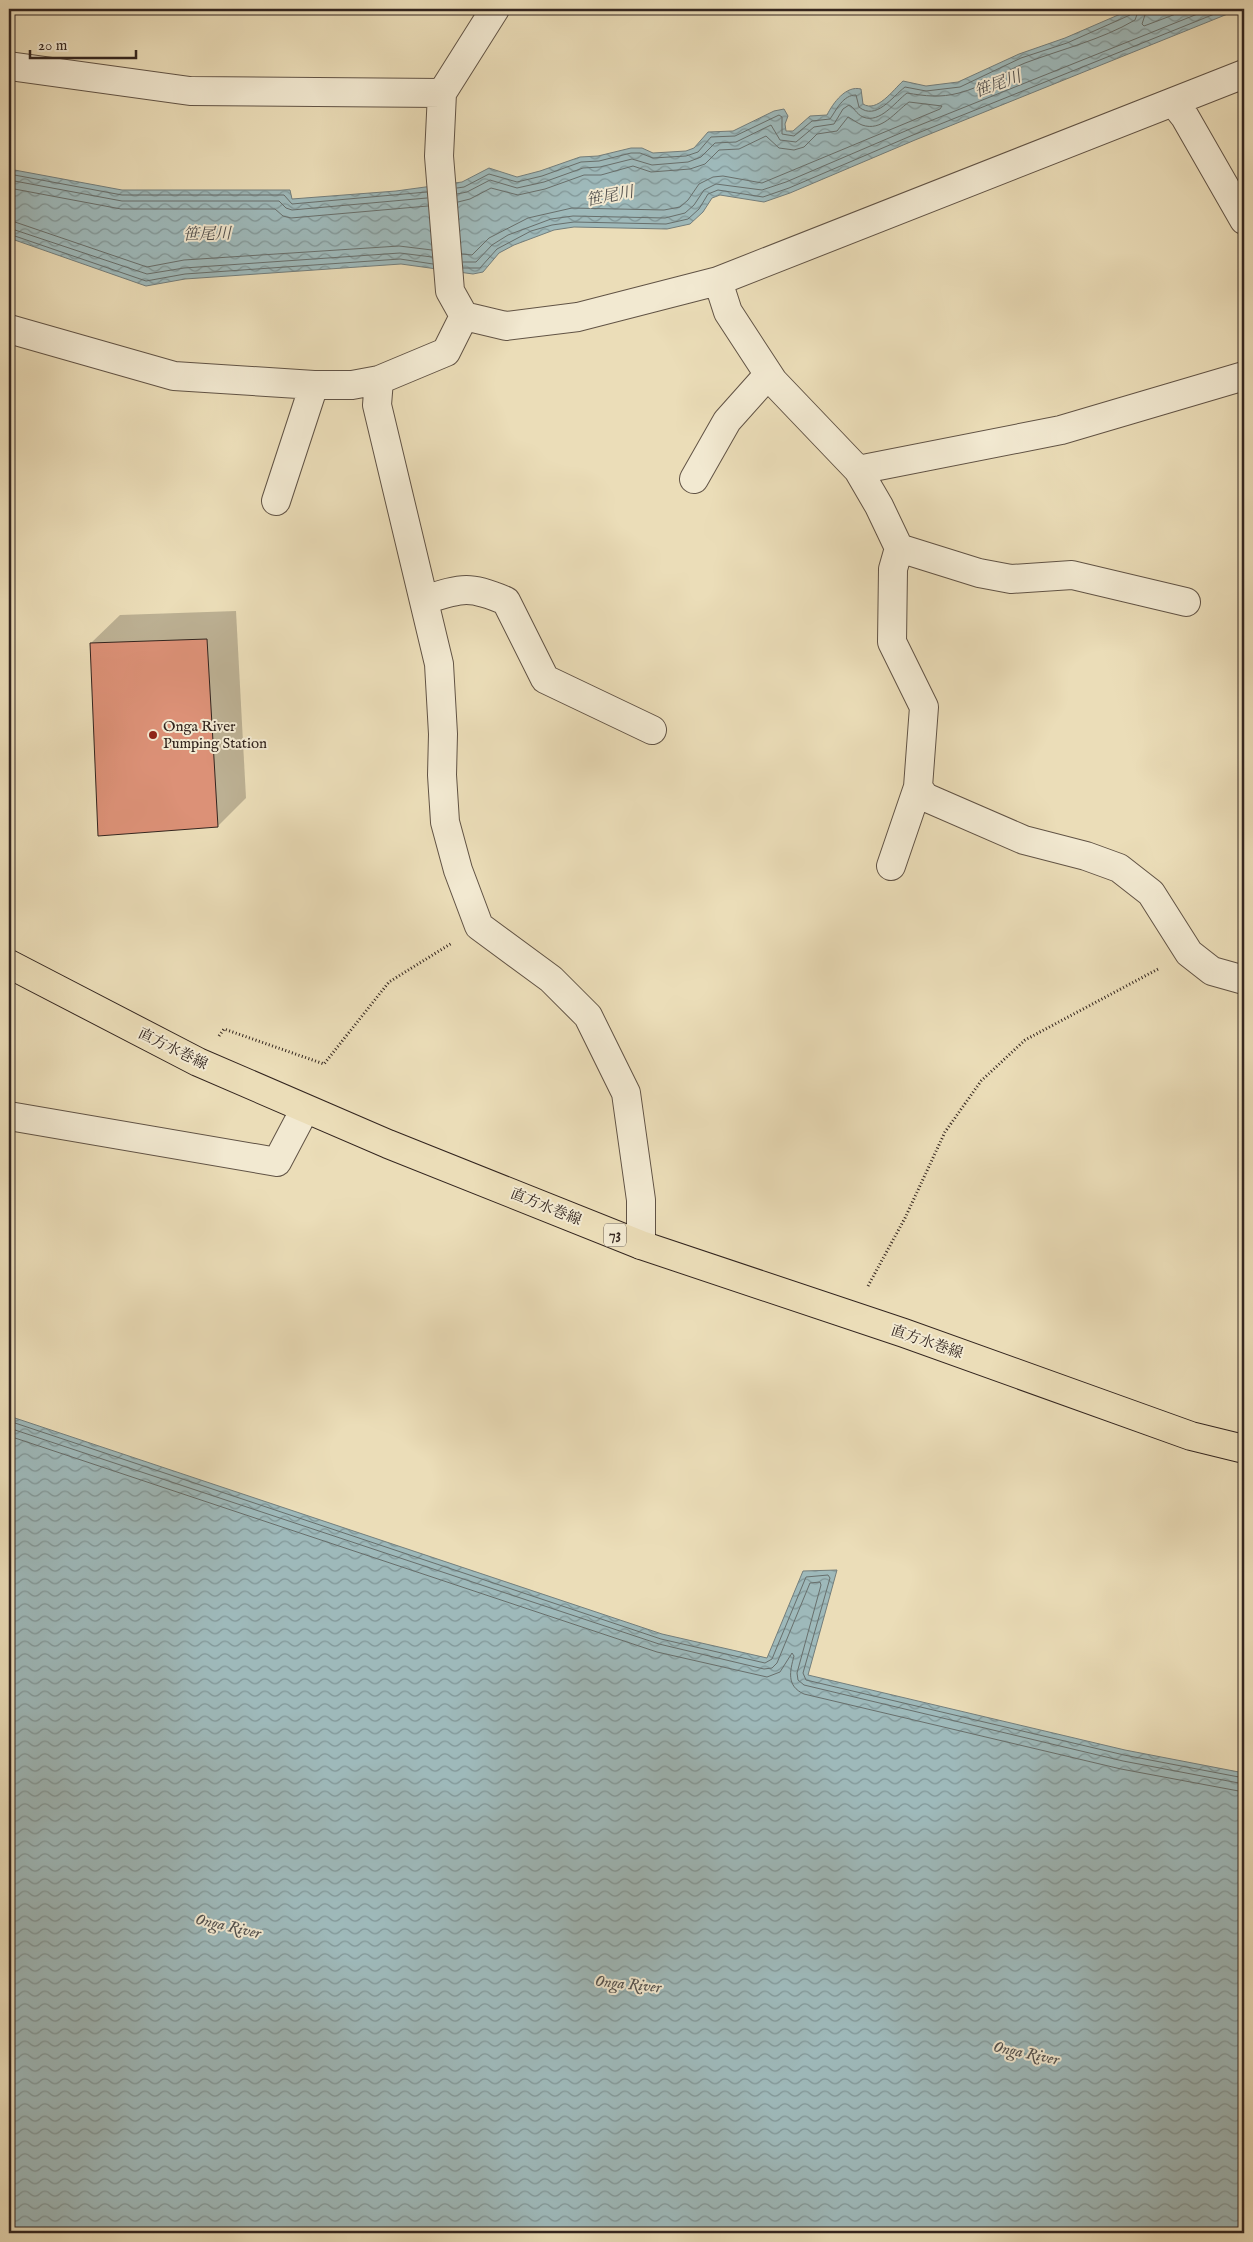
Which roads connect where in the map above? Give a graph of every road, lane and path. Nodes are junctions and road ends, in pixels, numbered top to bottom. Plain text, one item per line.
1 (495, 9) edge
2 (9, 66) edge
3 (1244, 74) edge
4 (442, 93) junction
5 (1173, 102) junction
6 (1244, 220) edge
7 (718, 281) junction
8 (464, 316) junction
9 (9, 329) edge
10 (768, 374) junction
11 (1244, 376) edge
12 (379, 380) junction
13 (314, 385) junction
14 (858, 470) junction
15 (694, 479) dead end
16 (276, 501) dead end
17 (899, 548) junction
18 (424, 600) junction
19 (1186, 602) dead end
20 (652, 730) dead end
21 (918, 787) junction
22 (891, 866) dead end
23 (479, 926) junction
24 (1188, 953) junction
25 (9, 964) edge
26 (1244, 980) edge
27 (198, 1062) junction
28 (305, 1109) junction
29 (9, 1116) edge
30 (641, 1245) junction
31 (852, 1316) junction
32 (1244, 1449) edge

1 - 4 street
2 - 4 street
3 - 5 street
4 - 8 street
5 - 6 street
5 - 7 street
7 - 8 street
7 - 10 street
8 - 12 street
9 - 13 street
10 - 14 street
10 - 15 street
11 - 14 street
12 - 13 street
12 - 18 street
13 - 16 street
14 - 17 street
17 - 19 street
17 - 21 street
18 - 20 street
18 - 23 street
21 - 22 street
21 - 24 street
23 - 27 path
23 - 30 street
24 - 26 street
24 - 31 path
25 - 27 main road, 直方水巻線 / 73
27 - 28 main road, 直方水巻線 / 73
28 - 29 street
28 - 30 main road, 直方水巻線 / 73
30 - 31 main road, 直方水巻線 / 73
31 - 32 main road, 直方水巻線 / 73

